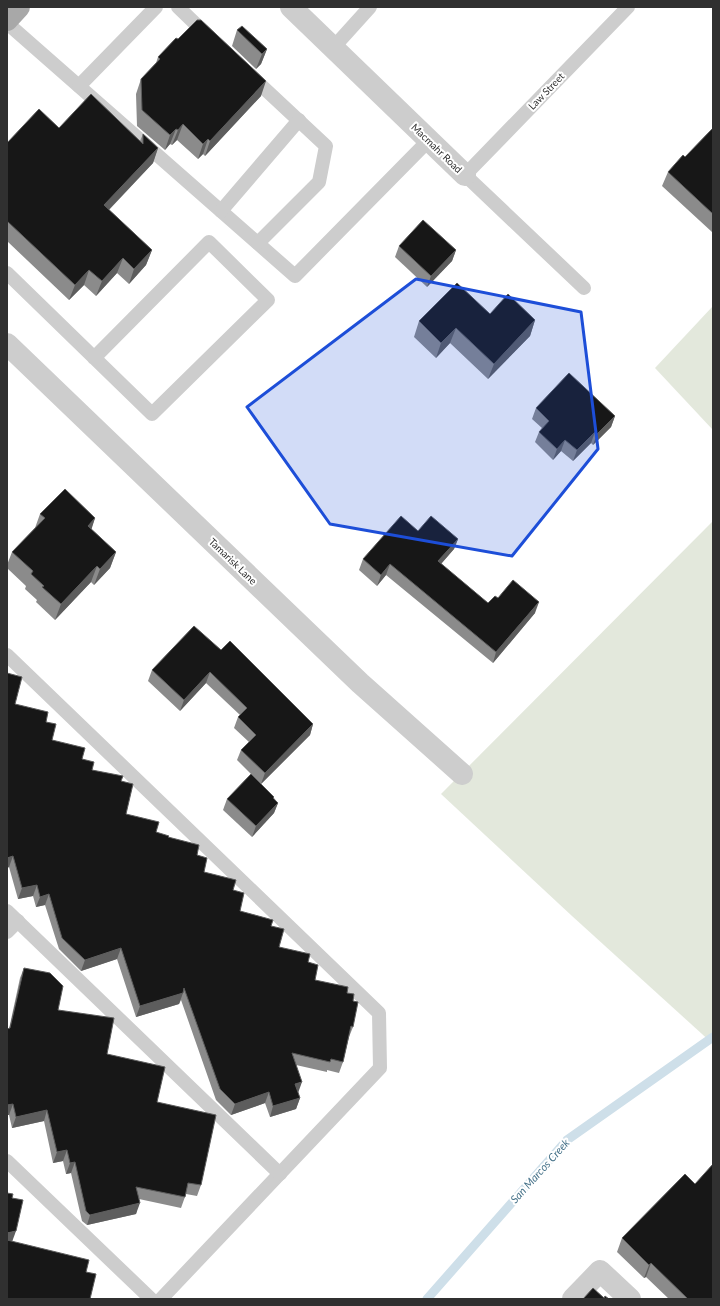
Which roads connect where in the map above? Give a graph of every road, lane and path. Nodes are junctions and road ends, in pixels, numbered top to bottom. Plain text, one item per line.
1 (19, 7) edge
2 (156, 7) edge
3 (178, 7) edge
4 (291, 7) edge
5 (370, 7) edge
6 (628, 7) edge
7 (7, 21) edge
8 (218, 45) edge
9 (333, 48) junction
10 (241, 66) edge
11 (79, 86) junction
12 (299, 120) junction
13 (429, 140) junction
14 (465, 175) junction
15 (221, 210) junction
16 (258, 243) junction
17 (7, 273) edge
18 (584, 288) dead end
19 (7, 344) edge
20 (94, 358) junction
21 (7, 655) edge
22 (462, 774) dead end
23 (7, 911) edge
24 (18, 921) junction
25 (7, 932) edge
26 (7, 1161) edge
27 (280, 1174) junction
28 (151, 1299) edge
29 (161, 1299) edge
30 (572, 1299) edge
31 (630, 1299) edge

1 - 7 main road
2 - 11 lane
3 - 8 lane
4 - 9 street, Macmahr Road
5 - 9 lane
6 - 14 lane, Law Street
7 - 11 lane
9 - 13 street, Macmahr Road
10 - 12 lane
11 - 15 lane
12 - 15 lane
12 - 16 lane
13 - 14 street, Macmahr Road
13 - 16 lane
14 - 18 lane, Macmahr Road
15 - 16 lane
17 - 20 lane
19 - 22 street, Tamarisk Lane
20 - 20 lane
21 - 27 lane
23 - 24 lane
24 - 25 lane
24 - 27 lane
26 - 28 lane
27 - 29 lane
30 - 31 street

